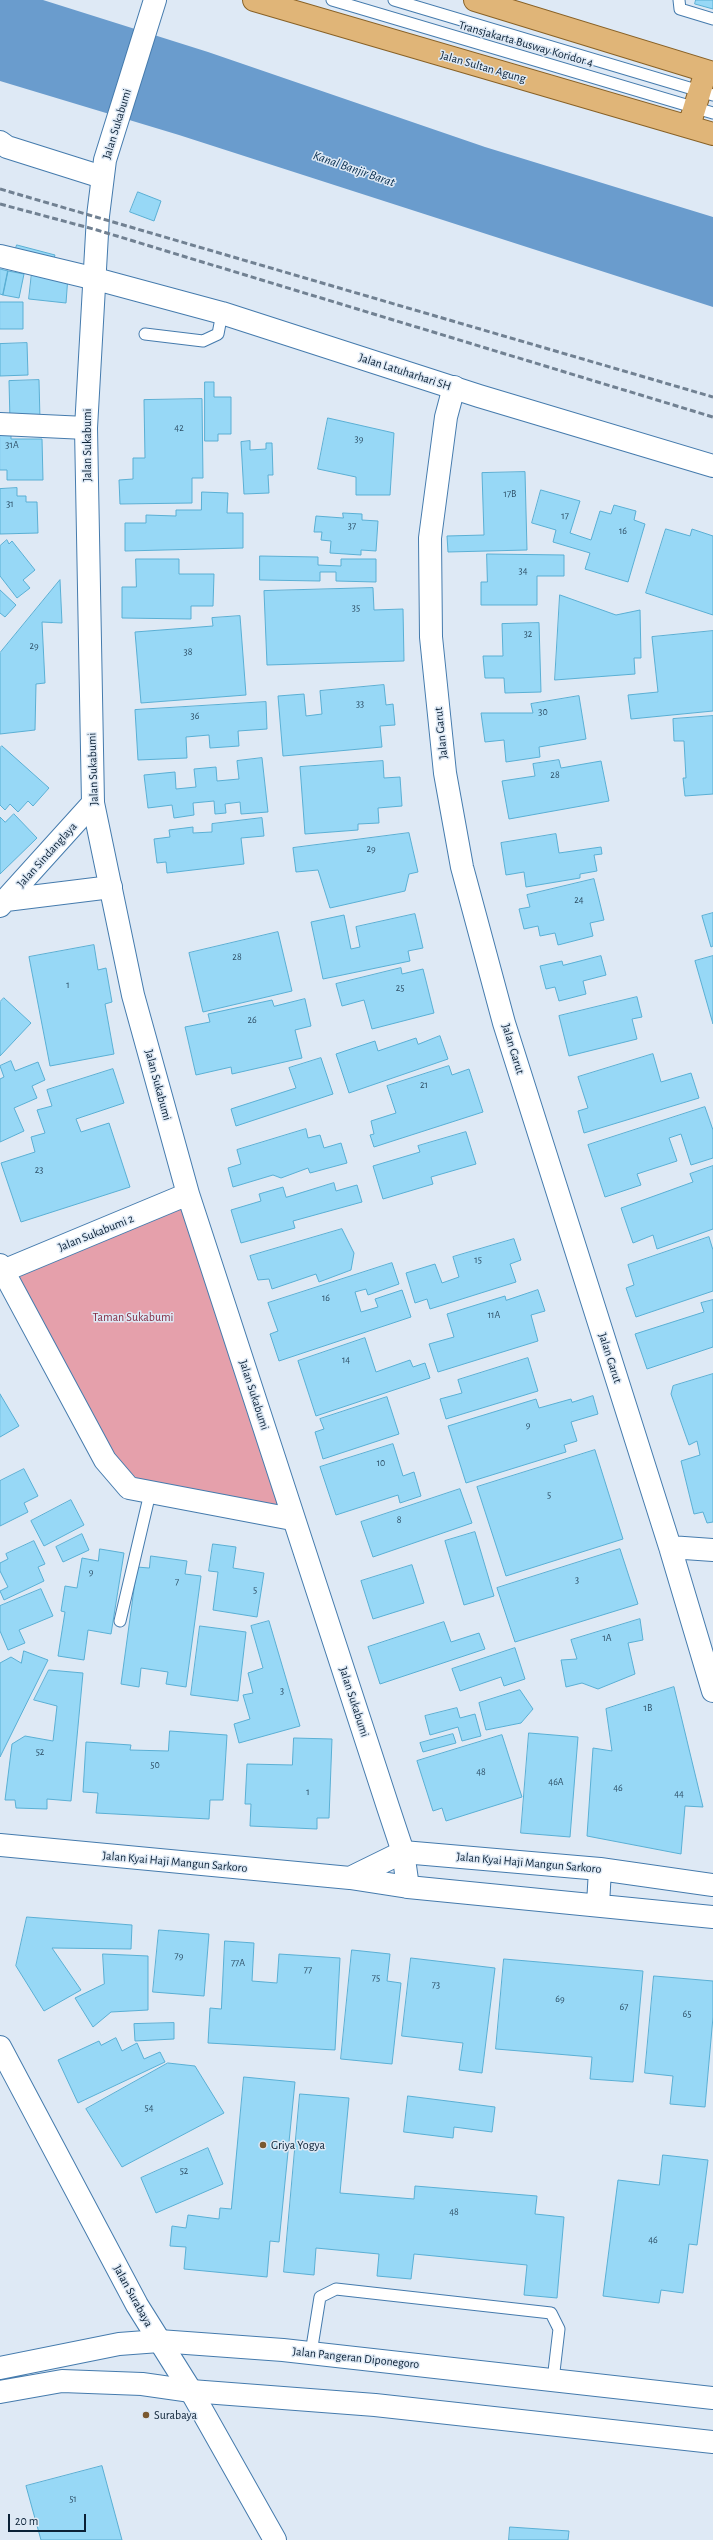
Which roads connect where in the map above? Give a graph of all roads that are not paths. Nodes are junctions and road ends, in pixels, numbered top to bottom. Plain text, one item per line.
1 (254, 0) edge
2 (332, 0) edge
3 (394, 0) edge
4 (475, 0) edge
5 (679, 0) edge
6 (153, 6) edge
7 (713, 19) edge
8 (704, 97) edge
9 (713, 134) edge
10 (2, 145) edge
11 (104, 168) junction
12 (0, 256) edge
13 (96, 279) junction
14 (222, 313) junction
15 (145, 334) dead end
16 (454, 387) junction
17 (0, 424) edge
18 (86, 428) junction
19 (713, 466) edge
20 (93, 803) junction
21 (111, 887) junction
22 (3, 903) edge
23 (188, 1194) junction
24 (2, 1268) edge
25 (150, 1493) junction
26 (292, 1518) junction
27 (670, 1547) junction
28 (713, 1550) edge
29 (120, 1621) dead end
30 (713, 1691) edge
31 (0, 1845) edge
32 (402, 1852) junction
33 (600, 1869) junction
34 (350, 1878) junction
35 (713, 1885) edge
36 (408, 1887) junction
37 (598, 1905) junction
38 (713, 1917) edge
39 (0, 2047) edge
40 (159, 2341) junction
41 (311, 2354) junction
42 (0, 2368) edge
43 (553, 2380) junction
44 (191, 2391) junction
45 (0, 2392) edge
46 (713, 2398) edge
47 (713, 2442) edge
48 (275, 2540) edge

1 - 8 main road, Jalan Sultan Agung
2 - 8 lane, Transjakarta Busway Koridor 4
3 - 8 lane, Transjakarta Busway Koridor 4
4 - 8 main road, Jalan Sultan Agung
5 - 7 lane
6 - 11 street, Jalan Sukabumi
8 - 9 main road, Jalan Sultan Agung
10 - 11 street
11 - 13 street, Jalan Sukabumi
12 - 13 street, Jalan Latuharhari SH
13 - 14 street, Jalan Latuharhari SH
13 - 18 street, Jalan Sukabumi
14 - 15 lane
14 - 16 street, Jalan Latuharhari SH
16 - 19 street, Jalan Latuharhari SH
16 - 27 street, Jalan Garut
17 - 18 street
18 - 20 street, Jalan Sukabumi
20 - 21 street, Jalan Sukabumi
20 - 22 street, Jalan Sindanglaya
21 - 22 street
21 - 23 street, Jalan Sukabumi
23 - 24 street, Jalan Sukabumi 2
23 - 26 street, Jalan Sukabumi
24 - 25 street
25 - 26 street
25 - 29 lane
26 - 32 street, Jalan Sukabumi
27 - 28 street
27 - 30 street, Jalan Garut
31 - 34 street, Jalan Kyai Haji Mangun Sarkoro
32 - 33 street, Jalan Kyai Haji Mangun Sarkoro
32 - 34 street
32 - 36 street, Jalan Sukabumi
33 - 35 street, Jalan Kyai Haji Mangun Sarkoro
33 - 37 street
34 - 36 street, Jalan Kyai Haji Mangun Sarkoro
36 - 37 street, Jalan Kyai Haji Mangun Sarkoro
37 - 38 street, Jalan Kyai Haji Mangun Sarkoro
39 - 40 street, Jalan Surabaya
40 - 41 street, Jalan Pangeran Diponegoro
40 - 42 street, Jalan Pangeran Diponegoro
40 - 44 street, Jalan Surabaya
41 - 43 street, Jalan Pangeran Diponegoro
41 - 43 lane
43 - 46 street, Jalan Pangeran Diponegoro
44 - 45 street
44 - 47 street
44 - 48 street, Jalan Surabaya

